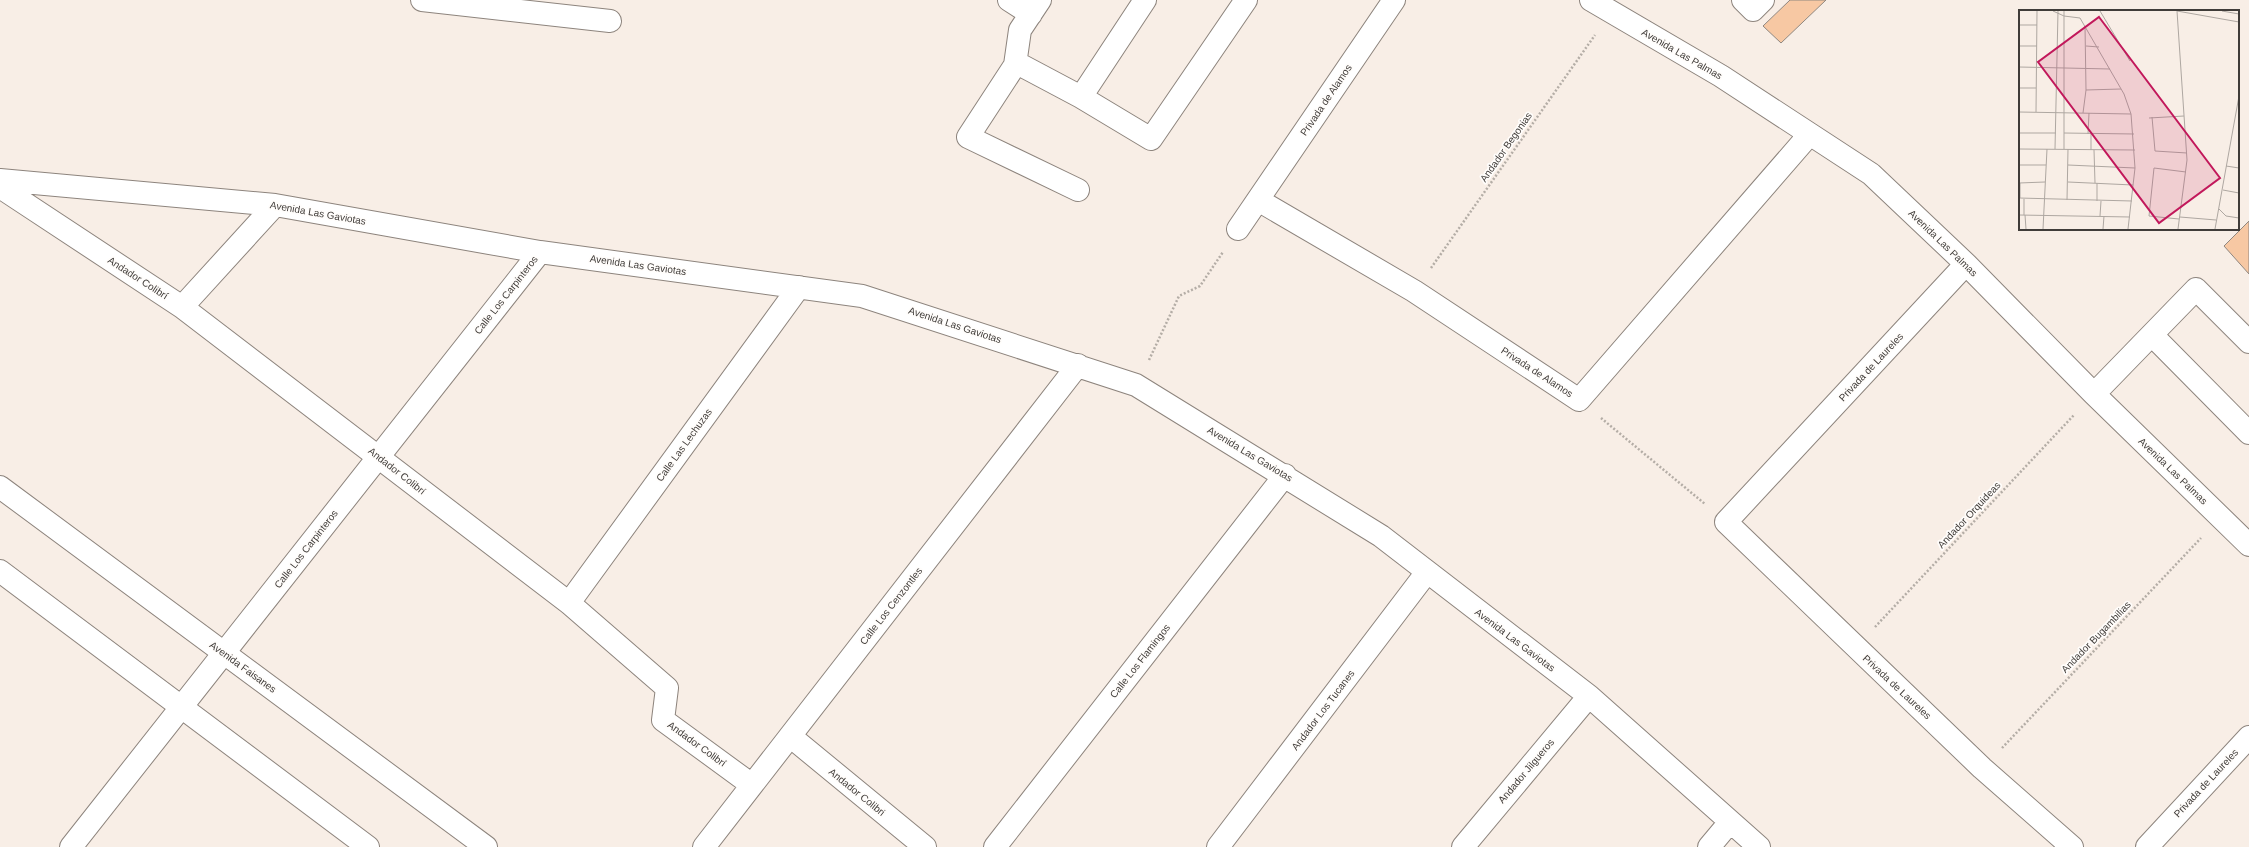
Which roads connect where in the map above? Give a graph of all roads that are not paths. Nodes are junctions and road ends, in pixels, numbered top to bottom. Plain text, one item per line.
1 (422, 0) edge
2 (1010, 0) edge
3 (1145, 0) edge
4 (1246, 0) edge
5 (1394, 0) edge
6 (1591, 0) edge
7 (1742, 0) edge
8 (1763, 0) edge
9 (1035, 7) edge
10 (1618, 7) edge
11 (610, 21) dead end
12 (1017, 63) junction
13 (1081, 97) junction
14 (1809, 135) junction
15 (0, 180) edge
16 (0, 187) edge
17 (1078, 190) dead end
18 (1258, 200) junction
19 (274, 205) junction
20 (1238, 229) road end
21 (540, 252) junction
22 (1966, 264) junction
23 (799, 287) junction
24 (182, 307) junction
25 (2152, 335) junction
26 (2249, 342) edge
27 (1078, 365) junction
28 (2094, 394) junction
29 (2249, 433) edge
30 (379, 456) junction
31 (1285, 475) junction
32 (0, 487) edge
33 (2249, 545) edge
34 (0, 571) edge
35 (1427, 572) junction
36 (569, 603) junction
37 (224, 653) junction
38 (1589, 696) junction
39 (182, 706) junction
40 (790, 736) junction
41 (2249, 737) edge
42 (752, 785) junction
43 (1730, 822) junction
44 (71, 847) edge
45 (368, 847) edge
46 (486, 847) edge
47 (704, 847) edge
48 (925, 847) edge
49 (995, 847) edge
50 (1218, 847) edge
51 (1463, 847) edge
52 (1709, 847) edge
53 (1758, 847) edge
54 (2072, 847) edge
55 (2147, 847) edge

1 - 11 street
2 - 9 street
3 - 13 street
4 - 13 street
5 - 18 street, Privada de Alamos
6 - 10 street, Avenida Las Palmas
7 - 8 street
9 - 12 street
10 - 14 street, Avenida Las Palmas
12 - 13 street
12 - 17 street
14 - 18 street, Privada de Alamos
14 - 22 street, Avenida Las Palmas
15 - 19 street, Avenida Las Gaviotas
16 - 24 street, Andador Colibrí
18 - 20 street, Privada de Alamos
19 - 21 street, Avenida Las Gaviotas
19 - 24 street
21 - 23 street, Avenida Las Gaviotas
21 - 30 street, Calle Los Carpinteros
22 - 28 street, Avenida Las Palmas
22 - 54 street, Privada de Laureles
23 - 27 street, Avenida Las Gaviotas
23 - 36 street, Calle Las Lechuzas
24 - 30 street, Andador Colibrí
25 - 26 street
25 - 28 street
25 - 29 street
27 - 31 street, Avenida Las Gaviotas
27 - 40 street, Calle Los Cenzontles
28 - 33 street, Avenida Las Palmas
30 - 36 street, Andador Colibrí
30 - 37 street, Calle Los Carpinteros
31 - 35 street, Avenida Las Gaviotas
31 - 49 street, Calle Los Flamingos
32 - 37 street, Avenida Faisanes
34 - 39 street
35 - 38 street, Avenida Las Gaviotas
35 - 50 street, Andador Los Tucanes
36 - 42 street, Andador Colibrí
37 - 39 street, Calle Los Carpinteros
37 - 46 street, Avenida Faisanes
38 - 43 street, Avenida Las Gaviotas
38 - 51 street, Andador Jilgueros
39 - 44 street, Calle Los Carpinteros
39 - 45 street
40 - 42 street, Calle Los Cenzontles
40 - 48 street, Andador Colibri
41 - 55 street, Privada de Laureles
42 - 47 street, Calle Los Cenzontles
43 - 52 street
43 - 53 street, Avenida Las Gaviotas

